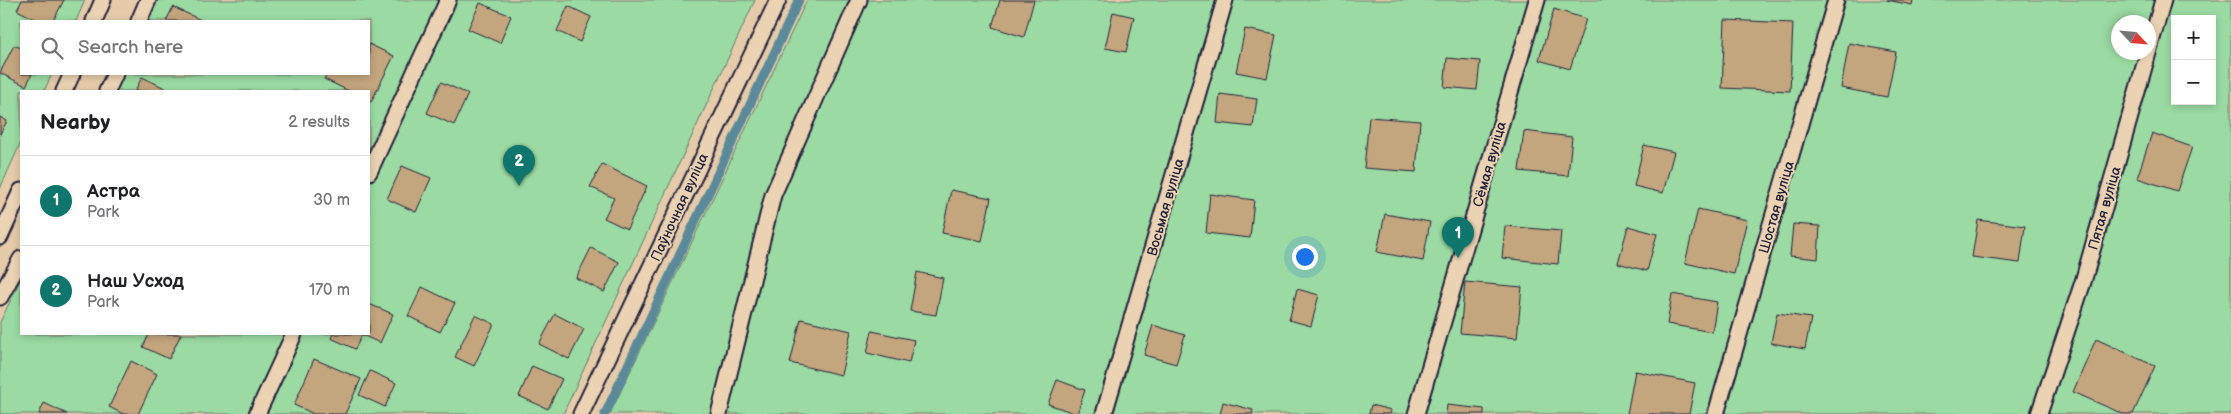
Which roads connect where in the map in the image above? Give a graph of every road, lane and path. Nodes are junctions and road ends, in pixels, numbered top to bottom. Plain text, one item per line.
1 (103, 0) edge
2 (148, 0) edge
3 (448, 0) edge
4 (859, 0) edge
5 (1225, 0) edge
6 (1537, 0) edge
7 (1836, 0) edge
8 (2164, 0) edge
9 (775, 1) edge
10 (94, 20) edge
11 (139, 20) edge
12 (72, 75) edge
13 (115, 75) edge
14 (64, 90) edge
15 (107, 90) edge
16 (370, 170) edge
17 (20, 193) edge
18 (2, 228) edge
19 (20, 261) edge
20 (0, 297) edge
21 (294, 335) edge
22 (258, 414) edge
23 (581, 414) edge
24 (719, 414) edge
25 (1104, 414) edge
26 (1416, 414) edge
27 (1716, 414) edge
28 (2039, 414) edge

1 - 10 lane
2 - 11 lane
3 - 16 lane
4 - 24 lane
5 - 25 lane, Восьмая вуліца
6 - 26 lane, Сёмая вуліца
7 - 27 lane, Шостая вуліца
8 - 28 lane, Пятая вуліца
9 - 23 lane, Паўночная вуліца
12 - 14 lane
13 - 15 lane
17 - 18 lane
19 - 20 lane
21 - 22 lane

